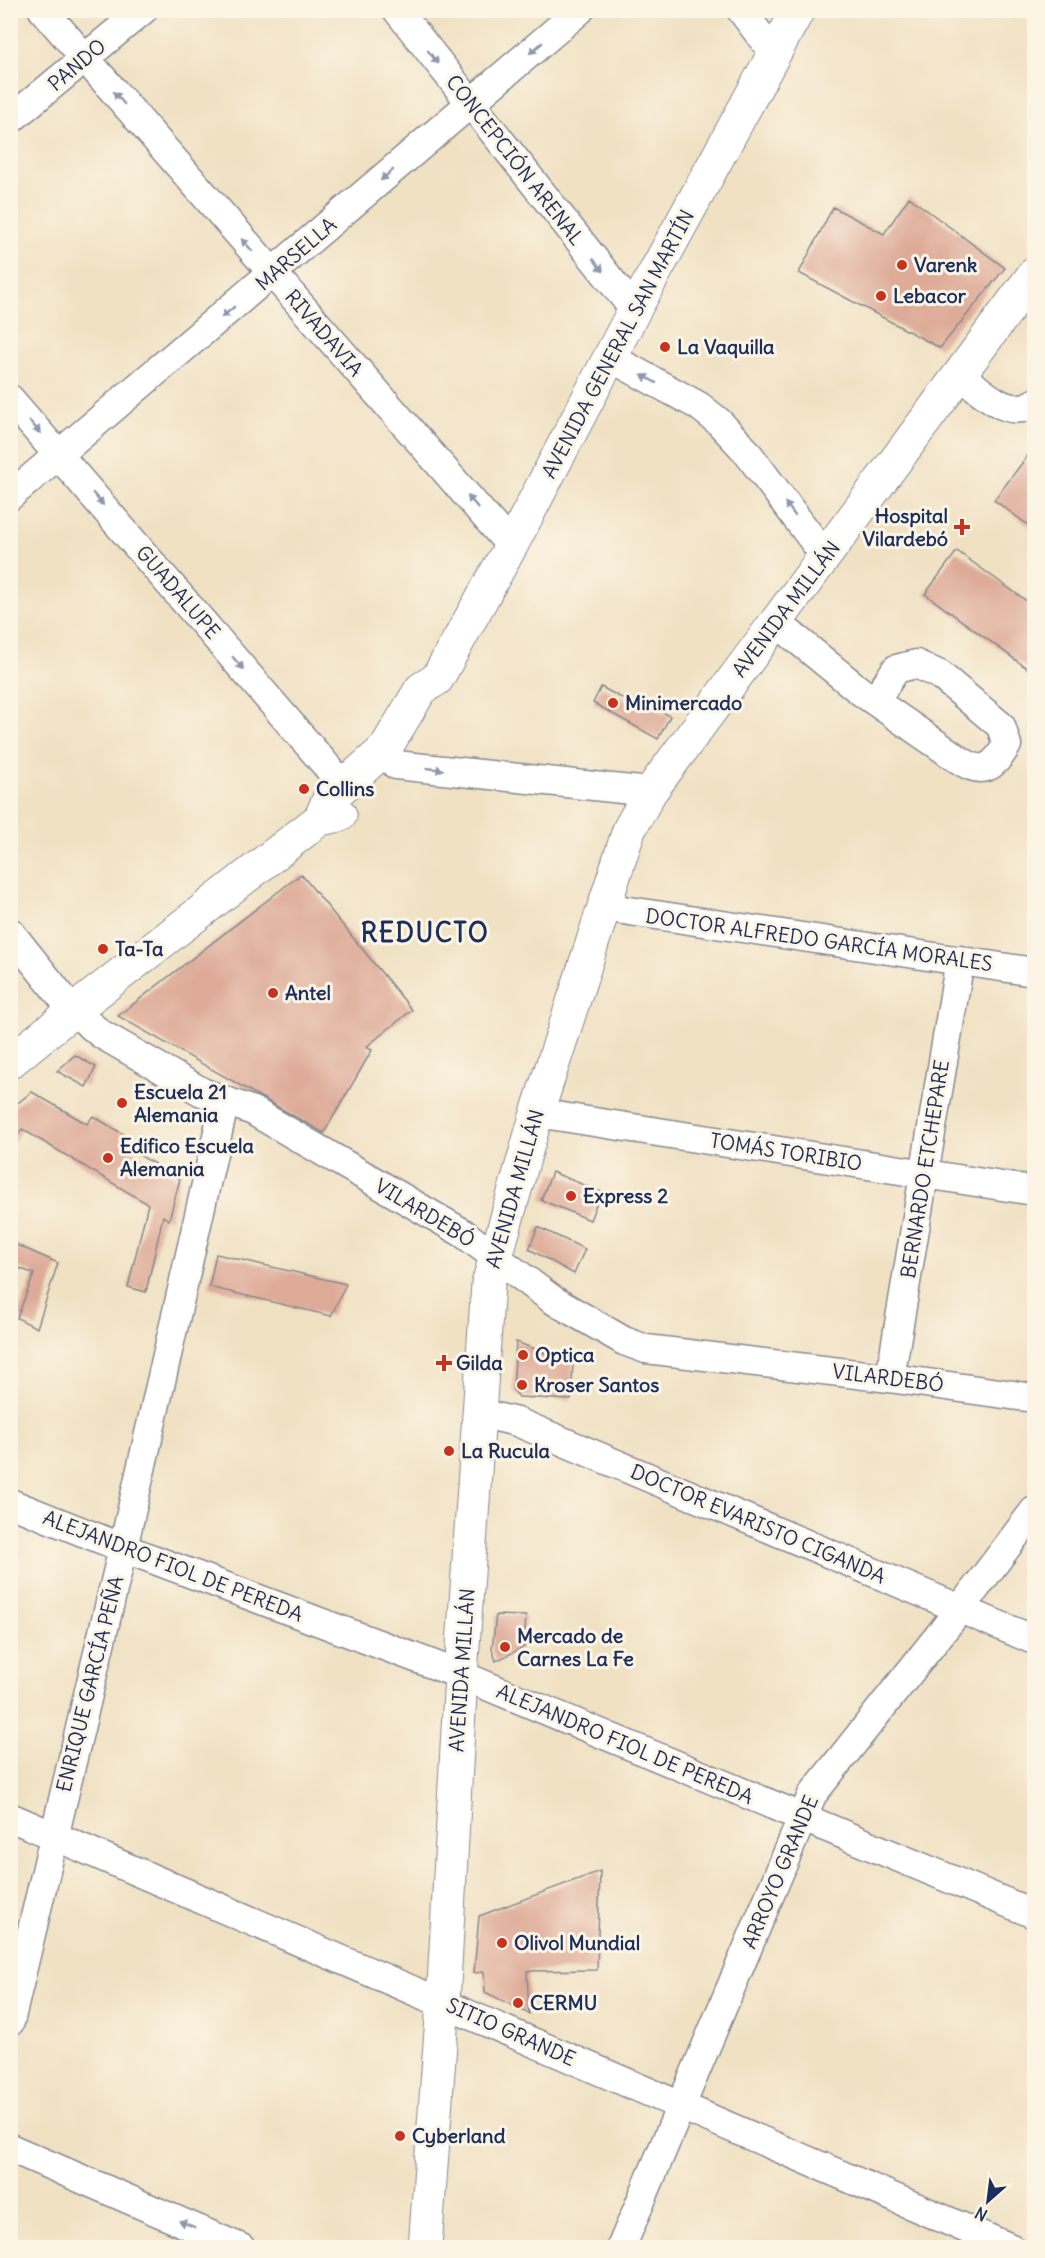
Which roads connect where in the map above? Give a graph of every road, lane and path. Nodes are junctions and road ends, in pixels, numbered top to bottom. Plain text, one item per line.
1 (43, 10) edge
2 (143, 10) edge
3 (397, 10) edge
4 (580, 10) edge
5 (741, 10) edge
6 (798, 10) edge
7 (775, 55) junction
8 (85, 58) junction
9 (470, 104) junction
10 (10, 120) edge
11 (272, 274) junction
12 (1035, 274) edge
13 (636, 307) junction
14 (611, 358) junction
15 (960, 375) junction
16 (10, 399) edge
17 (1035, 403) edge
18 (60, 454) junction
19 (10, 496) edge
20 (511, 546) junction
21 (825, 555) junction
22 (776, 622) junction
23 (874, 701) dead end
24 (390, 757) junction
25 (344, 786) junction
26 (650, 792) junction
27 (320, 819) junction
28 (603, 908) junction
29 (10, 932) edge
30 (960, 960) junction
31 (1035, 972) edge
32 (73, 1011) junction
33 (10, 1062) edge
34 (225, 1101) junction
35 (537, 1113) junction
36 (924, 1174) junction
37 (1035, 1191) edge
38 (494, 1257) junction
39 (890, 1378) junction
40 (1035, 1398) edge
41 (479, 1413) junction
42 (10, 1503) edge
43 (1035, 1511) edge
44 (123, 1548) junction
45 (960, 1609) junction
46 (1035, 1640) edge
47 (461, 1675) junction
48 (10, 1817) edge
49 (801, 1817) junction
50 (54, 1835) junction
51 (1035, 1914) edge
52 (443, 2003) junction
53 (10, 2022) edge
54 (682, 2107) junction
55 (10, 2148) edge
56 (241, 2247) edge
57 (425, 2247) edge
58 (621, 2247) edge
59 (1011, 2247) edge

1 - 8 street, RIVADAVIA
2 - 8 street, PANDO
3 -> 9 street, CONCEPCIÓN ARENAL
4 -> 9 street, MARSELLA
5 - 7 street
6 - 7 main road, AVENIDA GENERAL SAN MARTÍN
7 - 13 main road, AVENIDA GENERAL SAN MARTÍN
8 - 10 street, PANDO
11 -> 8 street, RIVADAVIA
9 -> 11 street, MARSELLA
9 -> 13 street, CONCEPCIÓN ARENAL
11 -> 18 street, MARSELLA
20 -> 11 street, RIVADAVIA
12 - 15 main road, AVENIDA MILLÁN
13 - 14 main road, AVENIDA GENERAL SAN MARTÍN
14 - 20 main road, AVENIDA GENERAL SAN MARTÍN
21 -> 14 street
15 - 17 street
15 - 21 main road, AVENIDA MILLÁN
16 -> 18 street, GUADALUPE
18 - 19 street, MARSELLA
18 -> 25 street, GUADALUPE
20 - 24 main road, AVENIDA GENERAL SAN MARTÍN
21 - 22 main road, AVENIDA MILLÁN
22 - 23 street
22 - 26 main road, AVENIDA MILLÁN
24 - 25 main road, AVENIDA GENERAL SAN MARTÍN
24 -> 26 street
24 - 27 main road, AVENIDA GENERAL SAN MARTÍN
25 - 27 main road, AVENIDA GENERAL SAN MARTÍN
26 - 28 main road, AVENIDA MILLÁN
27 - 32 main road, AVENIDA GENERAL SAN MARTÍN
28 - 30 street, DOCTOR ALFREDO GARCÍA MORALES
28 - 35 main road, AVENIDA MILLÁN
29 - 32 street, VILARDEBÓ
30 - 31 street, DOCTOR ALFREDO GARCÍA MORALES
30 - 36 street, BERNARDO ETCHEPARE
32 - 33 main road, AVENIDA GENERAL SAN MARTÍN
32 - 34 street, VILARDEBÓ
34 - 38 street, VILARDEBÓ
34 - 44 street, ENRIQUE GARCÍA PEÑA
35 - 36 street, TOMÁS TORIBIO
35 - 38 main road, AVENIDA MILLÁN
36 - 37 street, TOMÁS TORIBIO
36 - 39 street, BERNARDO ETCHEPARE
38 - 39 street, VILARDEBÓ
38 - 41 main road, AVENIDA MILLÁN
39 - 40 street, VILARDEBÓ
41 - 45 street, DOCTOR EVARISTO CIGANDA
41 - 47 main road, AVENIDA MILLÁN
42 - 44 street, ALEJANDRO FIOL DE PEREDA
43 - 45 street, ARROYO GRANDE
44 - 47 street, ALEJANDRO FIOL DE PEREDA
44 - 50 street, ENRIQUE GARCÍA PEÑA
45 - 46 street, DOCTOR EVARISTO CIGANDA
45 - 49 street, ARROYO GRANDE
47 - 49 street, ALEJANDRO FIOL DE PEREDA
47 - 52 main road, AVENIDA MILLÁN
48 - 50 street, SITIO GRANDE
49 - 51 street, ALEJANDRO FIOL DE PEREDA
49 - 54 street, ARROYO GRANDE
50 - 52 street, SITIO GRANDE
50 - 53 street, ENRIQUE GARCÍA PEÑA
52 - 54 street, SITIO GRANDE
52 - 57 main road, AVENIDA MILLÁN
54 - 58 street, ARROYO GRANDE
54 - 59 street, SITIO GRANDE
56 -> 55 street

